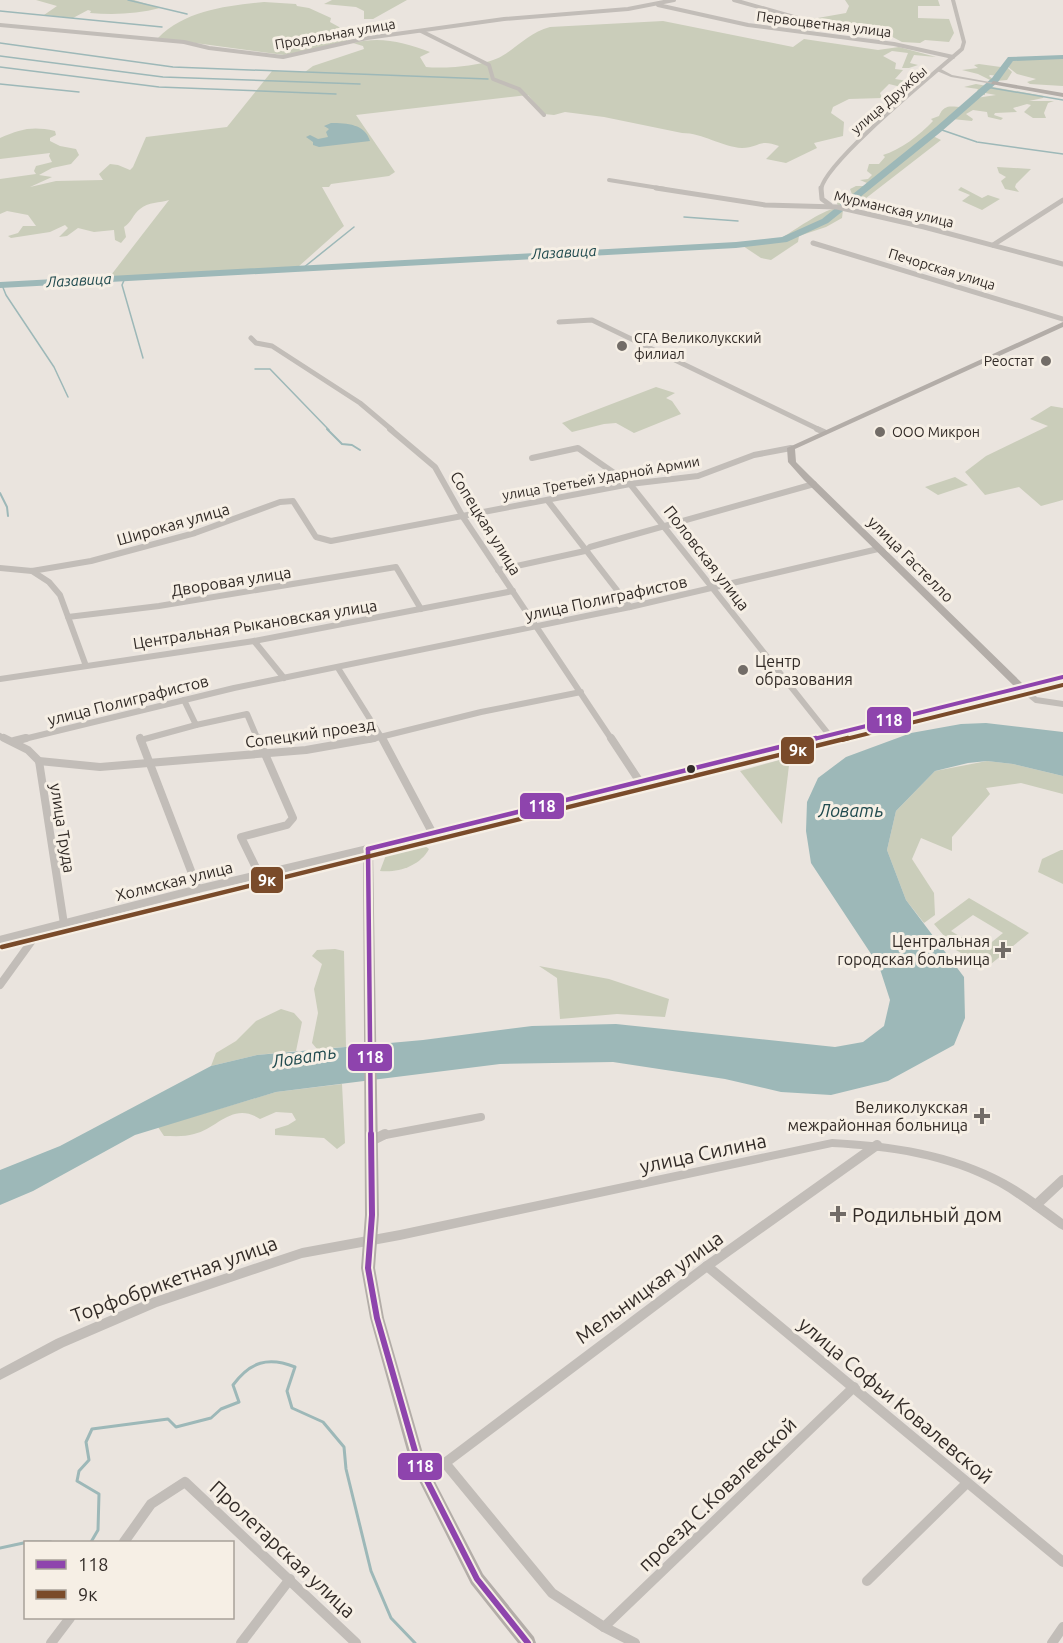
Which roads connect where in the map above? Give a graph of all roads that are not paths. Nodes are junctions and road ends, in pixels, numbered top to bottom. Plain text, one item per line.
1 (674, 0) edge
2 (734, 0) edge
3 (953, 0) edge
4 (656, 4) junction
5 (808, 21) dead end
6 (0, 25) edge
7 (421, 31) junction
8 (953, 57) junction
9 (939, 70) junction
10 (993, 83) joint
11 (1063, 95) edge
12 (544, 115) dead end
13 (609, 180) dead end
14 (1063, 200) edge
15 (837, 207) junction
16 (813, 243) dead end
17 (993, 245) junction
18 (1063, 264) edge
19 (1063, 319) edge
20 (559, 322) dead end
21 (1063, 324) edge
22 (251, 338) dead end
23 (824, 432) junction
24 (791, 448) junction
25 (532, 458) dead end
26 (630, 484) junction
27 (814, 484) junction
28 (548, 501) junction
29 (463, 517) junction
30 (666, 526) junction
31 (331, 541) joint
32 (878, 549) junction
33 (585, 551) junction
34 (0, 568) edge
35 (498, 570) junction
36 (33, 571) junction
37 (715, 589) junction
38 (513, 591) junction
39 (630, 607) junction
40 (421, 609) junction
41 (68, 617) junction
42 (537, 627) junction
43 (254, 641) junction
44 (86, 666) junction
45 (338, 668) junction
46 (1063, 677) edge
47 (284, 678) junction
48 (0, 679) edge
49 (1020, 687) junction
50 (581, 692) junction
51 (184, 700) junction
52 (1063, 704) edge
53 (196, 725) junction
54 (830, 735) junction
55 (0, 736) edge
56 (381, 736) junction
57 (17, 743) junction
58 (265, 754) junction
59 (39, 761) junction
60 (151, 764) junction
61 (640, 782) junction
62 (432, 832) junction
63 (368, 849) junction
64 (259, 874) junction
65 (198, 889) junction
66 (64, 924) junction
67 (39, 931) junction
68 (0, 940) edge
69 (0, 986) edge
70 (481, 1117) dead end
71 (370, 1142) junction
72 (878, 1145) junction
73 (1063, 1180) edge
74 (1036, 1205) junction
75 (1063, 1225) edge
76 (369, 1241) junction
77 (707, 1266) junction
78 (0, 1375) edge
79 (854, 1387) junction
80 (967, 1483) junction
81 (125, 1541) edge
82 (1063, 1562) edge
83 (290, 1579) junction
84 (867, 1581) dead end
85 (69, 1619) edge
86 (604, 1627) junction
87 (1063, 1627) edge
88 (51, 1643) edge
89 (241, 1643) edge
90 (356, 1643) edge
91 (528, 1643) edge
92 (635, 1643) edge
93 (1052, 1643) edge

1 - 4 street, Продольная улица
2 - 5 street
3 - 8 street
4 - 7 street, Продольная улица
4 - 8 street, Первоцветная улица
6 - 7 street, Продольная улица
7 - 12 street
8 - 9 street, улица Дружбы
9 - 10 street
9 - 15 street, улица Дружбы
10 - 11 main road
13 - 15 street, Мурманская улица
14 - 17 street
15 - 17 street, Мурманская улица
16 - 19 street, Печорская улица
17 - 18 street, Мурманская улица
20 - 23 street
21 - 23 main road, улица Третьей Ударной Армии
22 - 29 street, Сопецкая улица
23 - 24 main road, улица Третьей Ударной Армии
24 - 26 street, улица Третьей Ударной Армии
24 - 27 main road, улица Гастелло
25 - 26 street, Половская улица
26 - 28 street, улица Третьей Ударной Армии
26 - 30 street, Половская улица
27 - 30 street
27 - 32 main road, улица Гастелло
28 - 29 street, улица Третьей Ударной Армии
28 - 33 street
29 - 31 street, улица Третьей Ударной Армии
29 - 35 street, Сопецкая улица
30 - 33 street
30 - 37 street, Половская улица
31 - 36 street, Широкая улица
32 - 37 street, улица Полиграфистов
32 - 49 main road, улица Гастелло
33 - 35 street
33 - 39 street
34 - 36 street, Широкая улица
35 - 38 street, Сопецкая улица
36 - 41 street
37 - 39 street, улица Полиграфистов
37 - 54 street, Половская улица
38 - 40 street, Центральная Рыкановская улица
38 - 42 street, Сопецкая улица
39 - 42 street, улица Полиграфистов
40 - 41 street, Дворовая улица
40 - 43 street, Центральная Рыкановская улица
41 - 44 street
42 - 45 street, улица Полиграфистов
42 - 50 street, Сопецкая улица
43 - 44 street, Центральная Рыкановская улица
43 - 47 street
44 - 48 street, Центральная Рыкановская улица
45 - 47 street, улица Полиграфистов
45 - 56 street
46 - 49 main road, Холмская улица
47 - 51 street, улица Полиграфистов
49 - 52 street
49 - 54 main road, Холмская улица
50 - 56 street, Сопецкий проезд
50 - 61 street, Сопецкая улица
51 - 53 street
51 - 57 street, улица Полиграфистов
53 - 58 street
53 - 60 street
54 - 61 main road, Холмская улица
55 - 57 street
56 - 58 street, Сопецкий проезд
56 - 62 street
57 - 59 street
58 - 60 street, Сопецкий проезд
58 - 64 street
59 - 60 street, Сопецкий проезд
59 - 66 street, улица Труда
60 - 65 street
61 - 62 main road, Холмская улица
62 - 63 main road, Холмская улица
63 - 64 street, Холмская улица
63 - 71 main road
64 - 65 street, Холмская улица
65 - 66 street, Холмская улица
66 - 67 street, Холмская улица
67 - 68 street, Холмская улица
67 - 69 street
70 - 71 street
71 - 76 main road
72 - 74 street, улица Силина
72 - 76 street, улица Силина
72 - 77 street, Мельницкая улица
73 - 74 street
74 - 75 street, улица Силина
76 - 78 street, Торфобрикетная улица
76 - 91 main road
77 - 79 street, улица Софьи Ковалевской
77 - 86 street, Мельницкая улица
79 - 80 street, улица Софьи Ковалевской
79 - 86 street, проезд С.Ковалевской
80 - 82 street, улица Софьи Ковалевской
80 - 84 street
81 - 83 street, Пролетарская улица
83 - 89 street
83 - 90 street, Пролетарская улица
85 - 88 street
86 - 92 street
87 - 93 street

